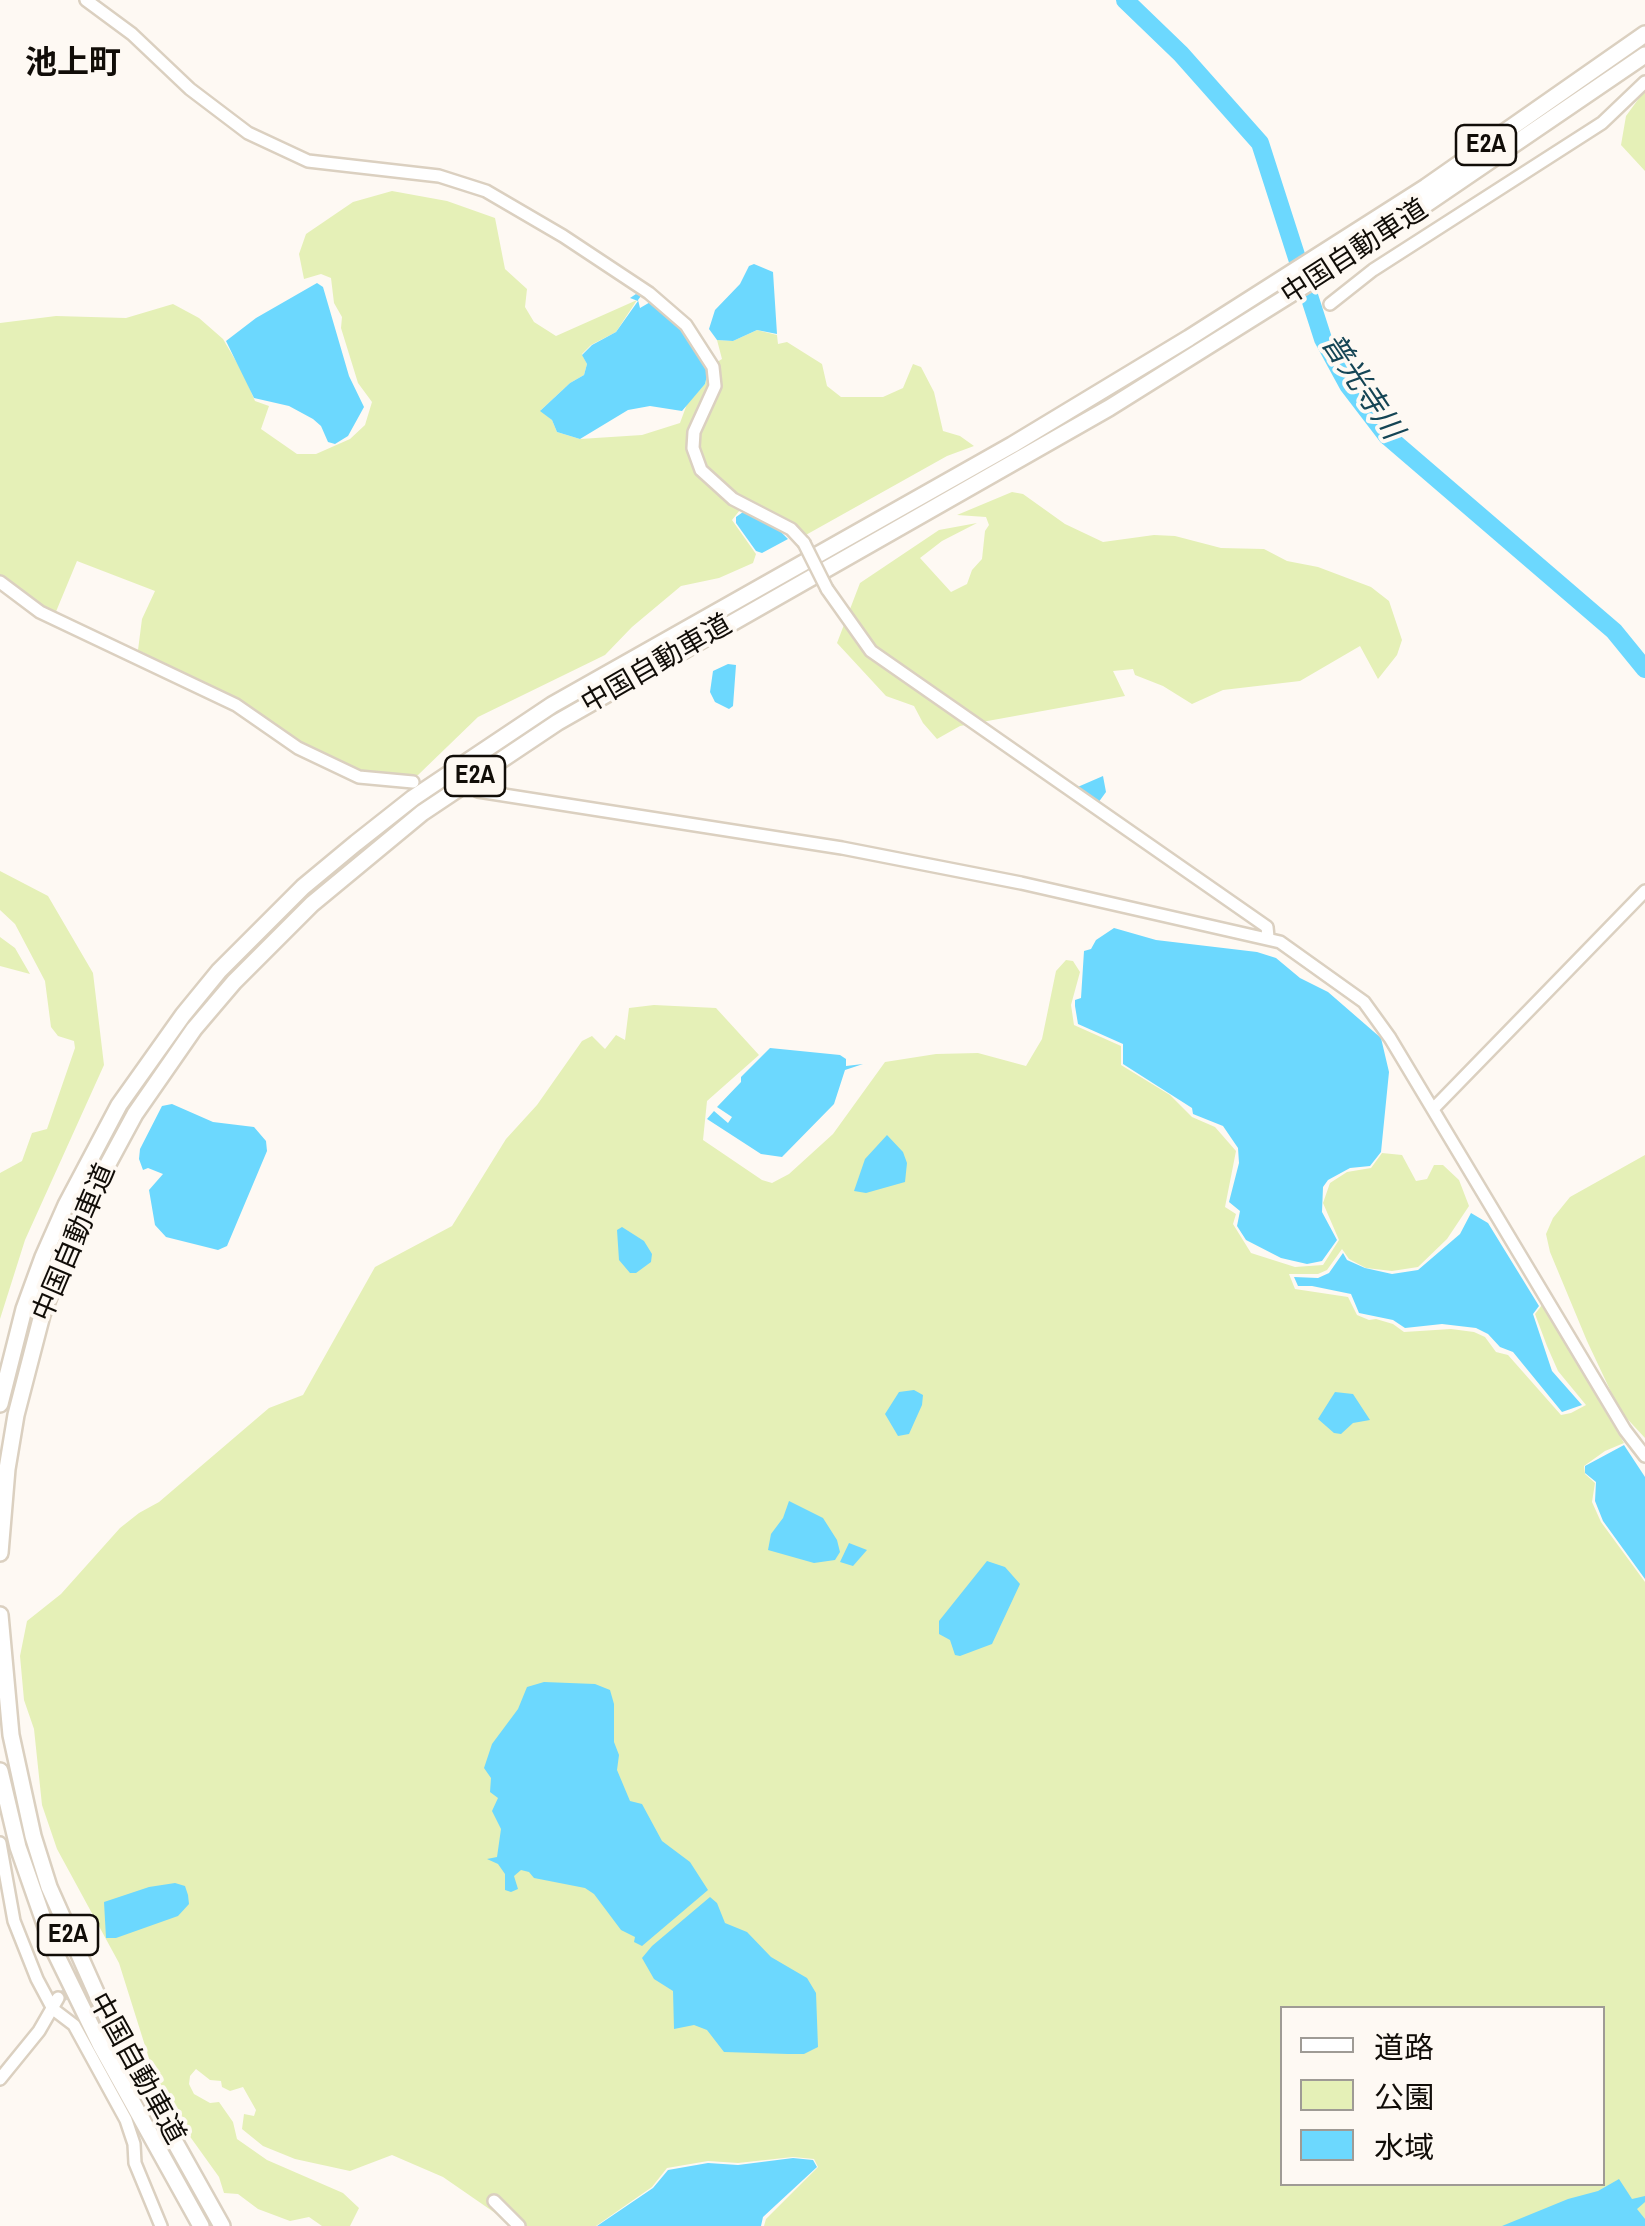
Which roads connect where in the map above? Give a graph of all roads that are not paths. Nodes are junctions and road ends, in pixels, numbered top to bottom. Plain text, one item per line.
1 (96, 2) edge
2 (1645, 34) edge
3 (1645, 55) edge
4 (1645, 82) edge
5 (1330, 304) dead end
6 (0, 582) edge
7 (413, 782) dead end
8 (478, 791) dead end
9 (1645, 891) edge
10 (1268, 938) junction
11 (1434, 1108) junction
12 (0, 1404) edge
13 (1645, 1456) edge
14 (0, 1554) edge
15 (0, 1615) edge
16 (0, 1770) edge
17 (0, 1843) edge
18 (56, 2003) junction
19 (0, 2079) edge
20 (494, 2201) dead end
21 (161, 2226) edge
22 (200, 2226) edge
23 (222, 2226) edge
24 (519, 2226) edge

1 - 10 street, bridge
2 - 12 highway, 中国自動車道 / E2A
3 - 14 highway, 中国自動車道 / E2A
4 - 5 street
6 - 7 street
8 - 10 street
9 - 11 street
10 - 11 street
11 - 13 street
15 - 23 highway, 中国自動車道 / E2A
16 - 22 highway, 中国自動車道 / E2A
17 - 18 street
18 - 19 street
18 - 21 street
20 - 24 street

